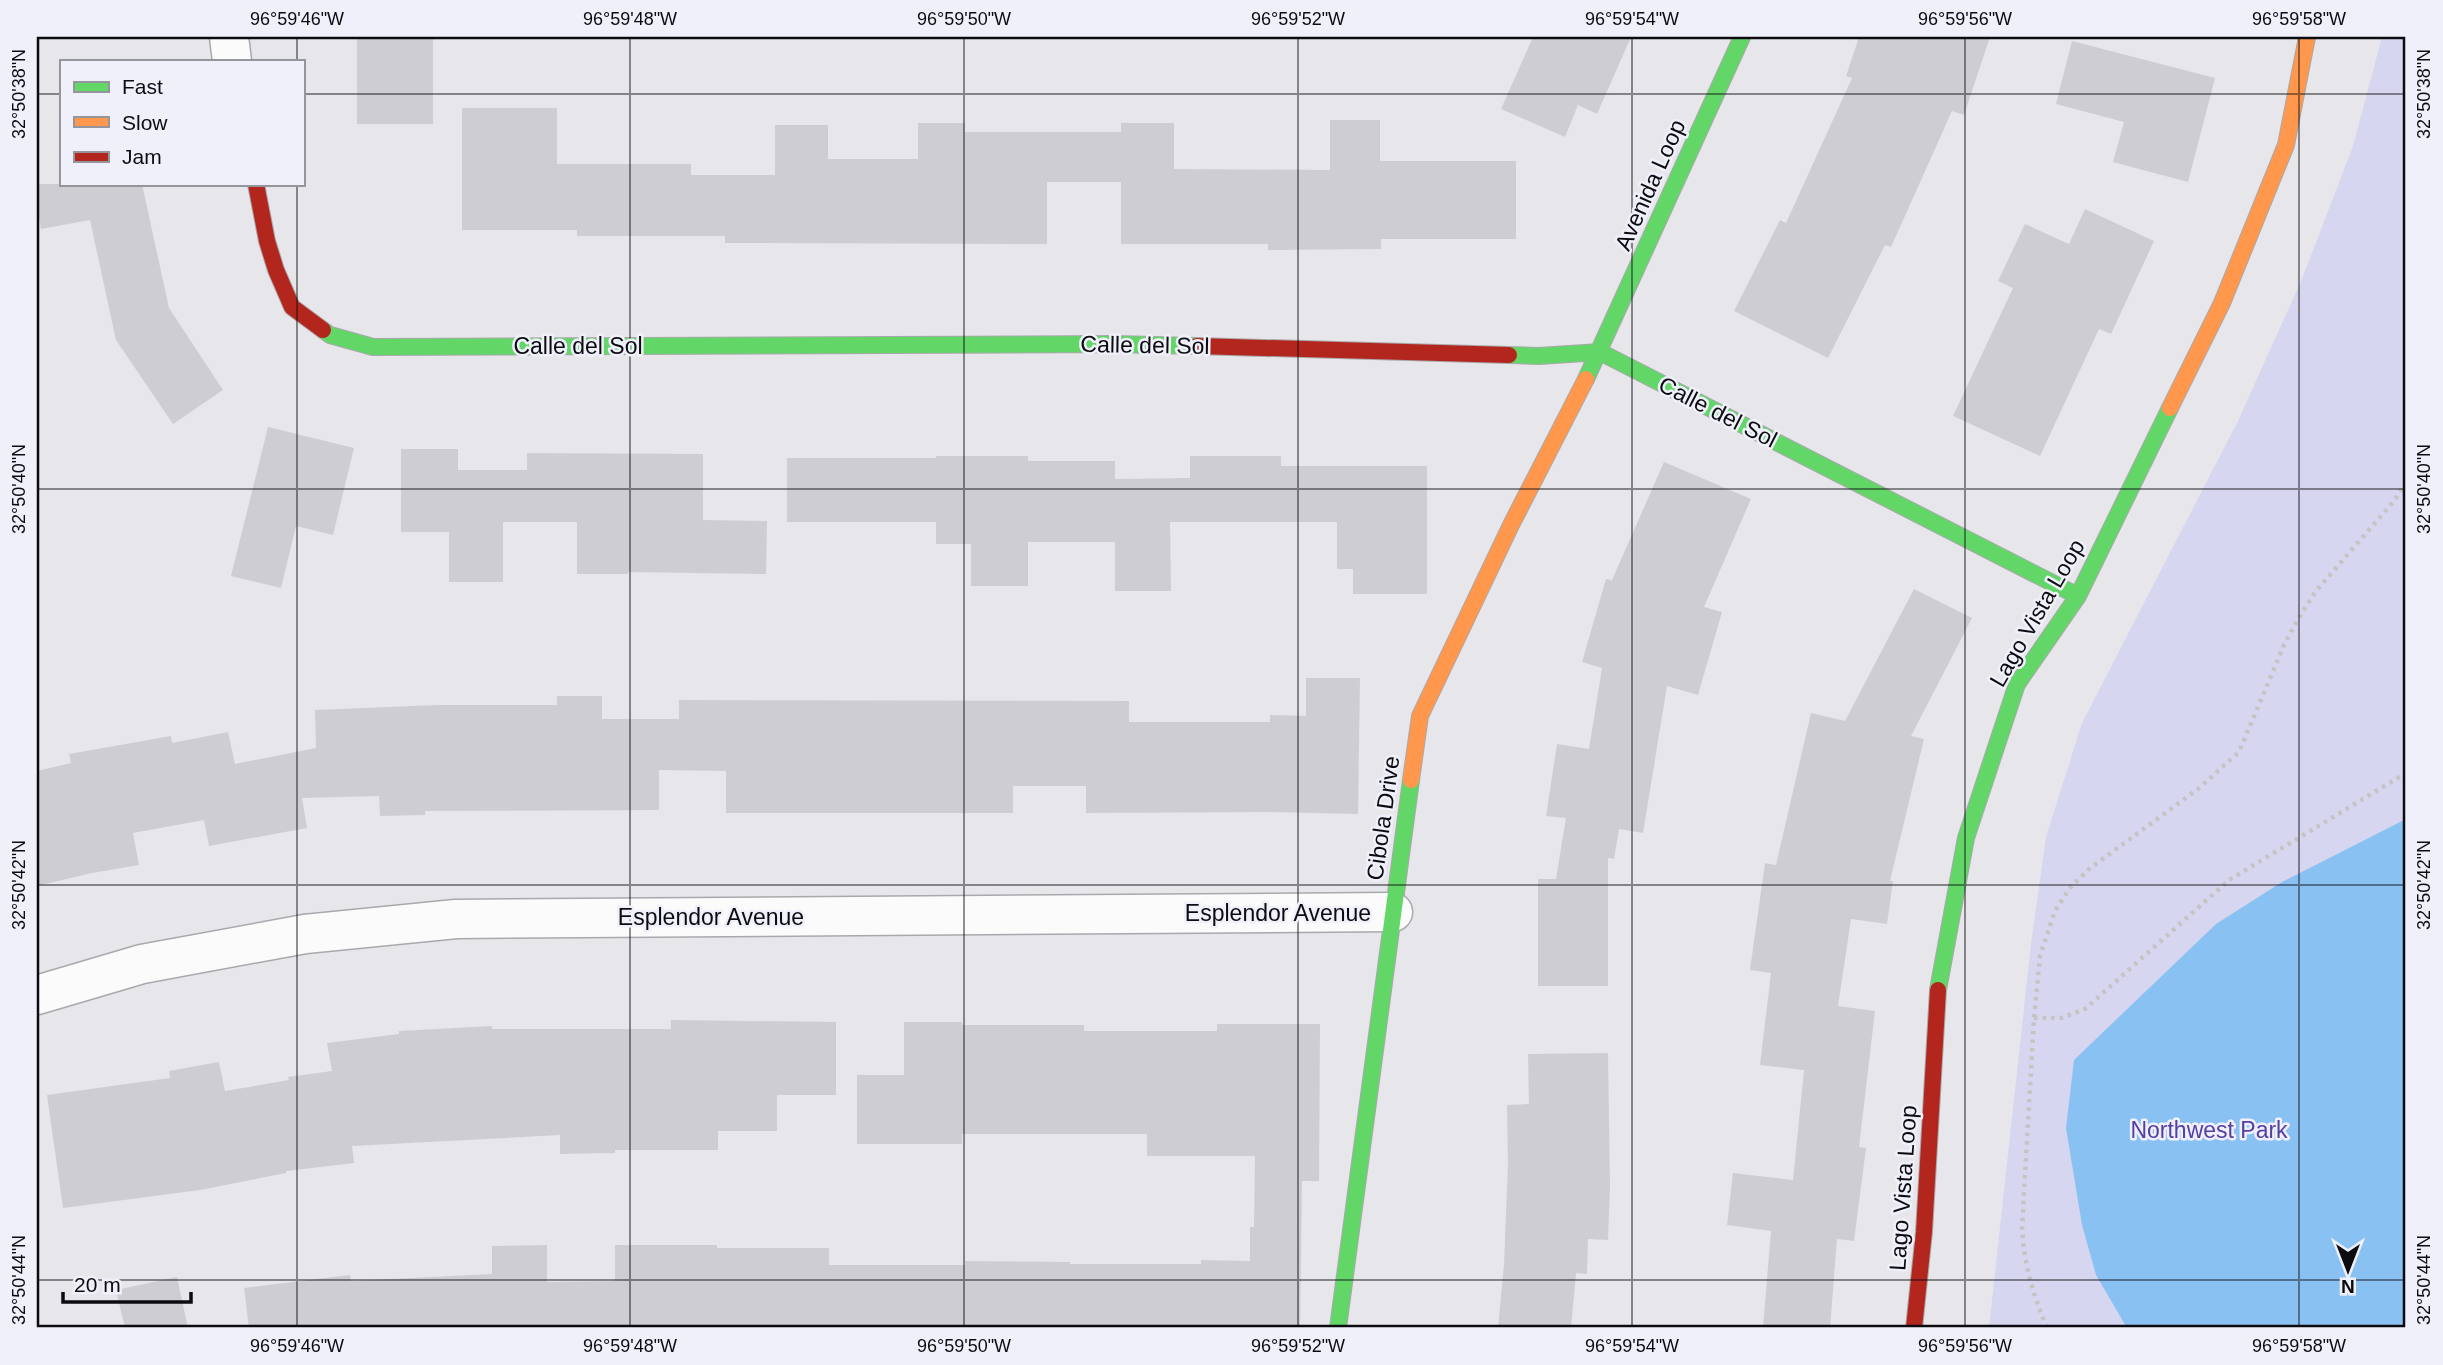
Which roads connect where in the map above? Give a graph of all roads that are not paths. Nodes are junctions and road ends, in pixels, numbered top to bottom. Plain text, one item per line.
1 (229, 37) edge
2 (1742, 37) edge
3 (2307, 37) edge
4 (232, 60) edge
5 (256, 186) edge
6 (1600, 352) junction
7 (2078, 596) junction
8 (1393, 912) junction
9 (37, 995) edge
10 (1338, 1328) edge
11 (1914, 1328) edge

1 - 4 street
2 - 6 street, Avenida Loop
3 - 7 street, Lago Vista Loop
5 - 6 street, Calle del Sol
6 - 7 street, Calle del Sol
6 - 8 street, Cibola Drive
7 - 11 street, Lago Vista Loop
8 - 9 street, Esplendor Avenue
8 - 10 street, Cibola Drive

